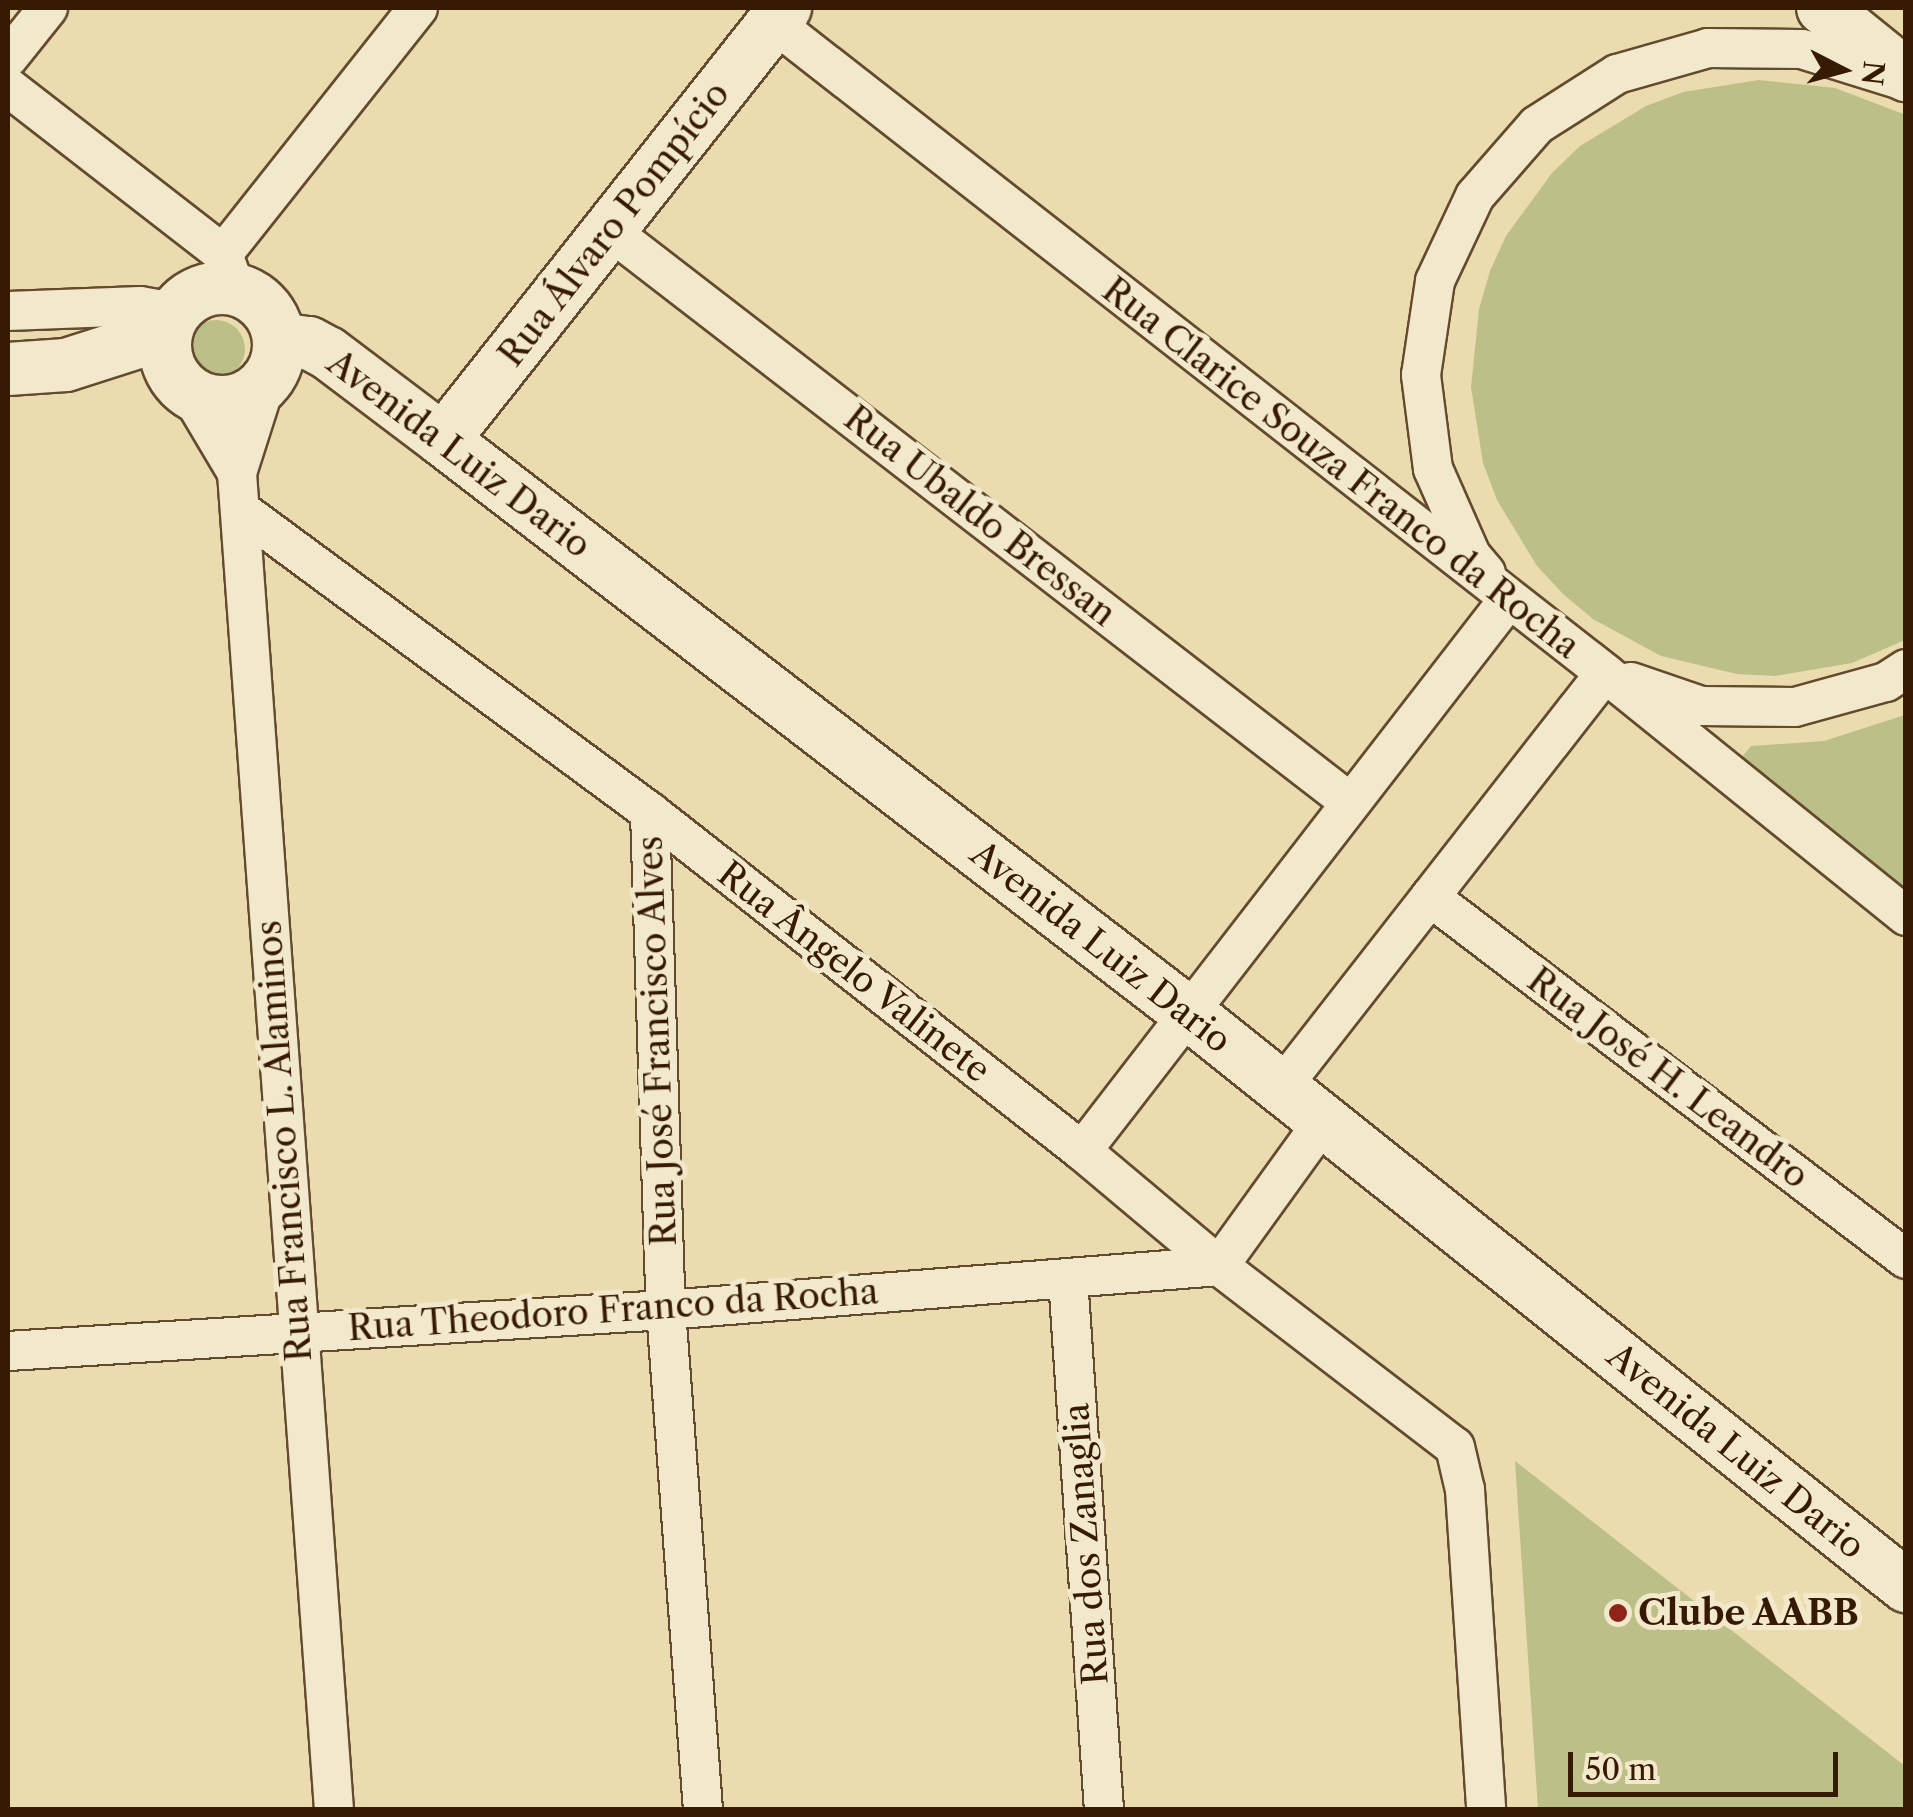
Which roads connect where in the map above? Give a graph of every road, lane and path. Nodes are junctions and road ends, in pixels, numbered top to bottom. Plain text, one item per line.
1 (48, 8) edge
2 (418, 8) edge
3 (1823, 8) edge
4 (780, 15) edge
5 (8, 58) edge
6 (1906, 78) edge
7 (8, 86) edge
8 (609, 230) junction
9 (229, 272) junction
10 (8, 311) edge
11 (176, 353) junction
12 (272, 360) junction
13 (8, 370) edge
14 (444, 440) junction
15 (237, 473) junction
16 (242, 510) junction
17 (1508, 600) junction
18 (1906, 669) edge
19 (1605, 674) junction
20 (1351, 803) junction
21 (650, 812) junction
22 (1430, 897) junction
23 (1906, 916) edge
24 (1188, 1013) junction
25 (1280, 1088) junction
26 (1322, 1122) junction
27 (1082, 1150) junction
28 (1906, 1259) edge
29 (1219, 1266) junction
30 (1068, 1278) junction
31 (666, 1310) junction
32 (296, 1330) junction
33 (8, 1350) edge
34 (1906, 1586) edge
35 (334, 1810) edge
36 (703, 1810) edge
37 (1104, 1810) edge
38 (1486, 1810) edge

1 - 5 street
2 - 9 street
3 - 6 street
4 - 8 street, Rua Álvaro Pompício
4 - 17 street, Rua Clarice Souza Franco da Rocha
6 - 17 street
7 - 9 street
8 - 14 street, Rua Álvaro Pompício
8 - 20 street, Rua Ubaldo Bressan
9 - 11 street
9 - 12 street
10 - 11 street
11 - 12 street
11 - 13 street
11 - 15 street, Rua Francisco L. Alaminos
12 - 14 street, Avenida Luiz Dario
12 - 15 street, Rua Francisco L. Alaminos
14 - 24 street, Avenida Luiz Dario
15 - 16 street, Rua Francisco L. Alaminos
16 - 21 street, Rua Ângelo Valinete
16 - 32 street, Rua Francisco L. Alaminos
17 - 19 street, Rua Clarice Souza Franco da Rocha
17 - 20 street
18 - 19 street
19 - 22 street
19 - 23 street, Rua Clarice Souza Franco da Rocha
20 - 24 street
21 - 27 street, Rua Ângelo Valinete
21 - 31 street, Rua José Francisco Alves
22 - 25 street
22 - 28 street, Rua José H. Leandro
24 - 25 street, Avenida Luiz Dario
24 - 27 street
25 - 26 street, Avenida Luiz Dario
26 - 29 street
26 - 34 street, Avenida Luiz Dario
27 - 29 street, Rua Ângelo Valinete
29 - 30 street, Rua Theodoro Franco da Rocha
29 - 38 street, Rua Ângelo Valinete
30 - 31 street, Rua Theodoro Franco da Rocha
30 - 37 street, Rua dos Zanaglia
31 - 32 street, Rua Theodoro Franco da Rocha
31 - 36 street, Rua José Francisco Alves
32 - 33 street, Rua Theodoro Franco da Rocha
32 - 35 street, Rua Francisco L. Alaminos

